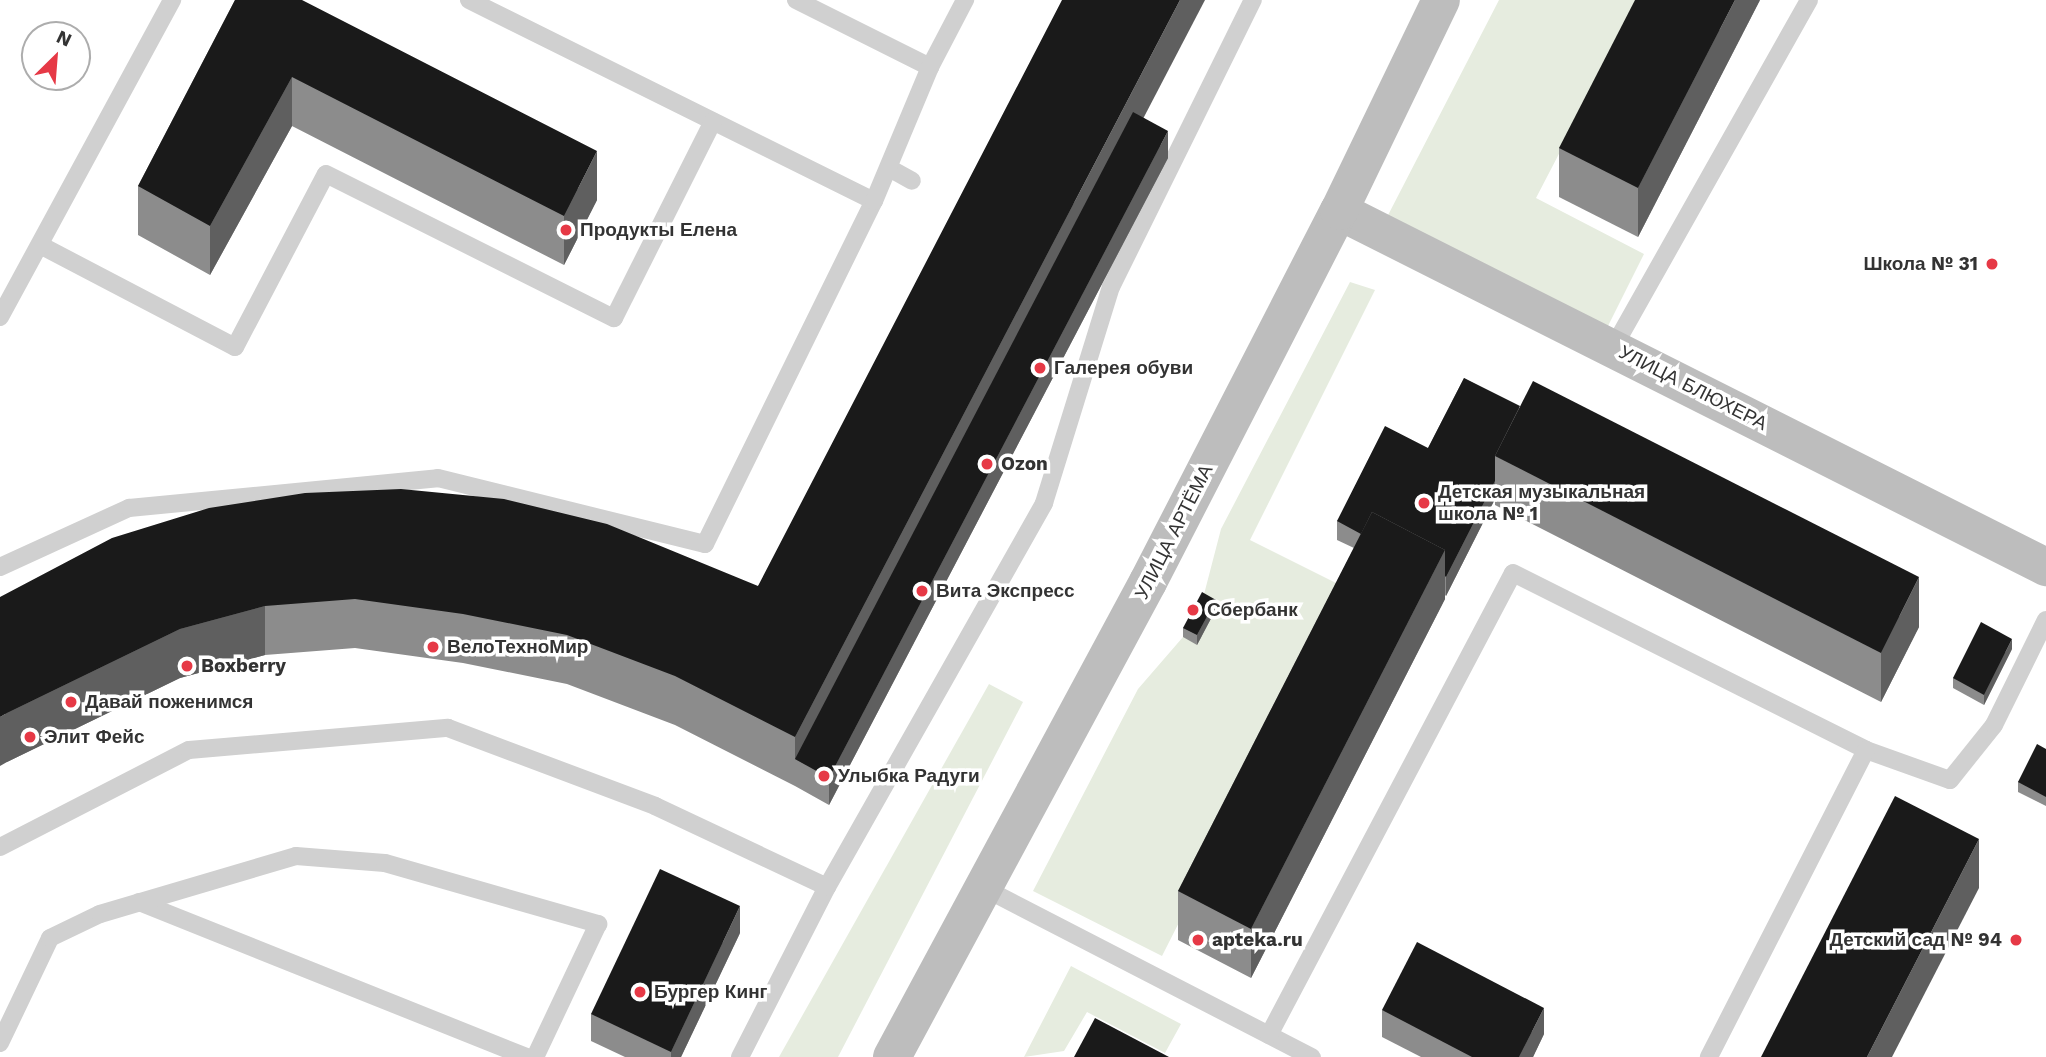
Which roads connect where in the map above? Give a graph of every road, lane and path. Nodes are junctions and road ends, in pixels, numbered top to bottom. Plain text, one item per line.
1 (173, 0) edge
2 (469, 0) edge
3 (796, 0) edge
4 (965, 0) edge
5 (1253, 0) edge
6 (1441, 0) edge
7 (1809, 0) edge
8 (930, 67) junction
9 (713, 121) junction
10 (889, 169) junction
11 (912, 181) dead end
12 (874, 201) junction
13 (1339, 211) junction
14 (40, 245) junction
15 (0, 317) edge
16 (1613, 348) junction
17 (0, 567) edge
18 (2046, 567) edge
19 (2046, 620) edge
20 (1866, 750) junction
21 (0, 847) edge
22 (827, 887) junction
23 (984, 888) junction
24 (139, 902) junction
25 (1269, 1035) junction
26 (0, 1043) edge
27 (526, 1057) edge
28 (534, 1057) edge
29 (740, 1057) edge
30 (892, 1057) edge
31 (1312, 1057) edge
32 (1709, 1057) edge

1 - 14 lane
2 - 9 lane
3 - 8 lane
4 - 8 lane
5 - 22 lane
6 - 13 main road, УЛИЦА АРТЁМА
7 - 16 lane
8 - 10 lane
9 - 12 lane
9 - 14 lane
10 - 11 lane
10 - 12 lane
12 - 17 lane
13 - 16 main road, УЛИЦА БЛЮХЕРА
13 - 23 main road, УЛИЦА АРТЁМА
14 - 15 lane
16 - 18 main road, УЛИЦА БЛЮХЕРА
19 - 20 lane
20 - 25 lane
20 - 32 lane
21 - 22 lane
22 - 29 lane
23 - 25 lane
23 - 30 main road, УЛИЦА АРТЁМА
24 - 26 lane
24 - 27 lane
24 - 28 lane
25 - 31 lane

